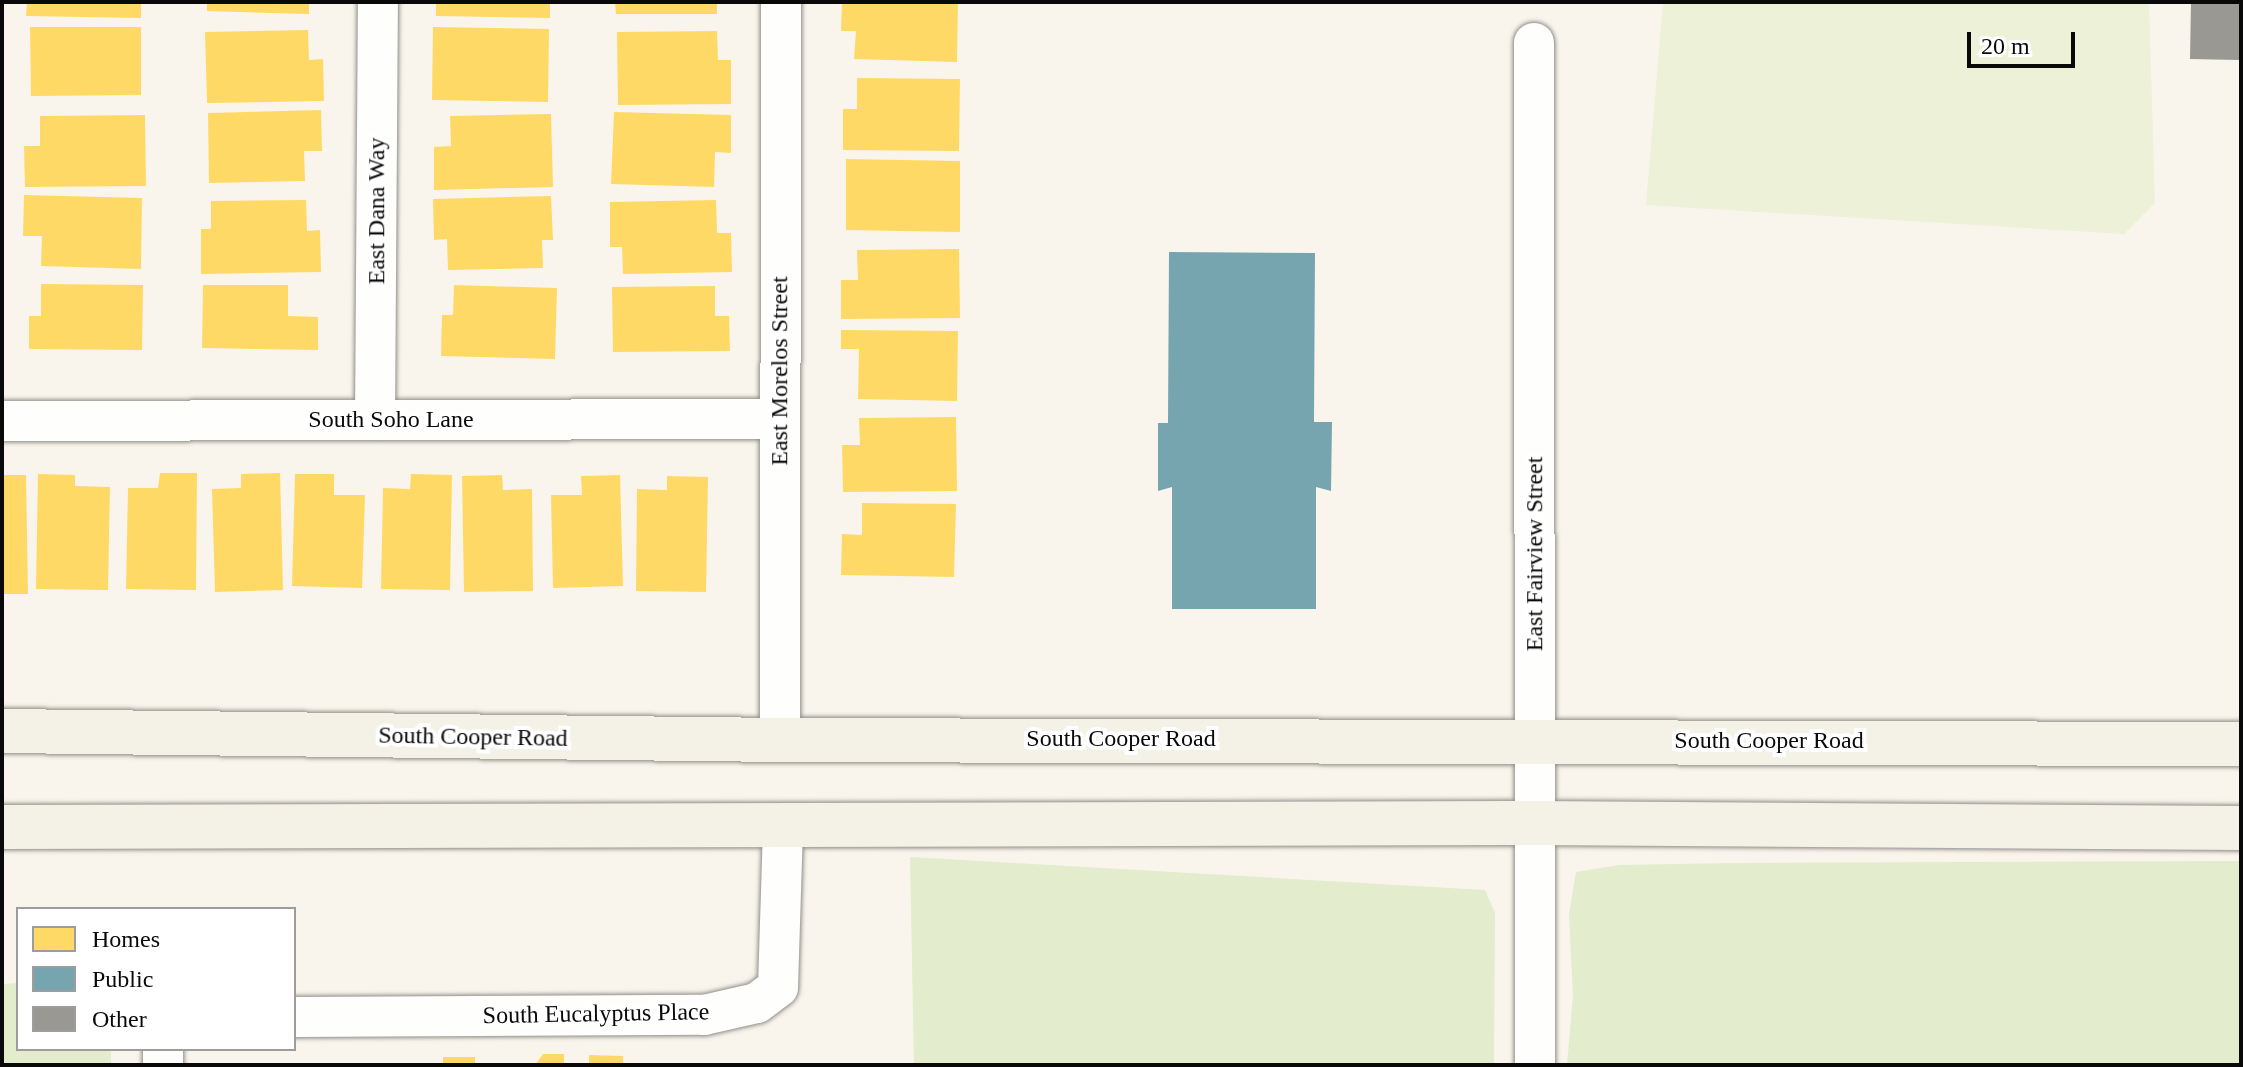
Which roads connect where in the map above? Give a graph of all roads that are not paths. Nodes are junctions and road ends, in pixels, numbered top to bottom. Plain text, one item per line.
1 (378, 2) edge
2 (781, 2) edge
3 (1534, 43) dead end
4 (780, 419) junction
5 (375, 420) junction
6 (2, 421) edge
7 (2, 731) edge
8 (1535, 739) junction
9 (780, 740) junction
10 (2241, 744) edge
11 (1535, 823) junction
12 (2, 827) edge
13 (783, 827) junction
14 (2241, 828) edge
15 (296, 1017) edge
16 (1535, 1065) edge

1 - 5 street, East Dana Way
2 - 4 street, East Morelos Street
3 - 8 street, East Fairview Street
4 - 5 street, South Soho Lane
4 - 9 street, East Morelos Street
5 - 6 street, South Soho Lane
7 - 9 main road, South Cooper Road
8 - 9 main road, South Cooper Road
8 - 10 main road, South Cooper Road
8 - 11 street, East Fairview Street
11 - 13 main road
11 - 14 main road
11 - 16 street, East Fairview Street
12 - 13 main road
13 - 15 street, South Eucalyptus Place

